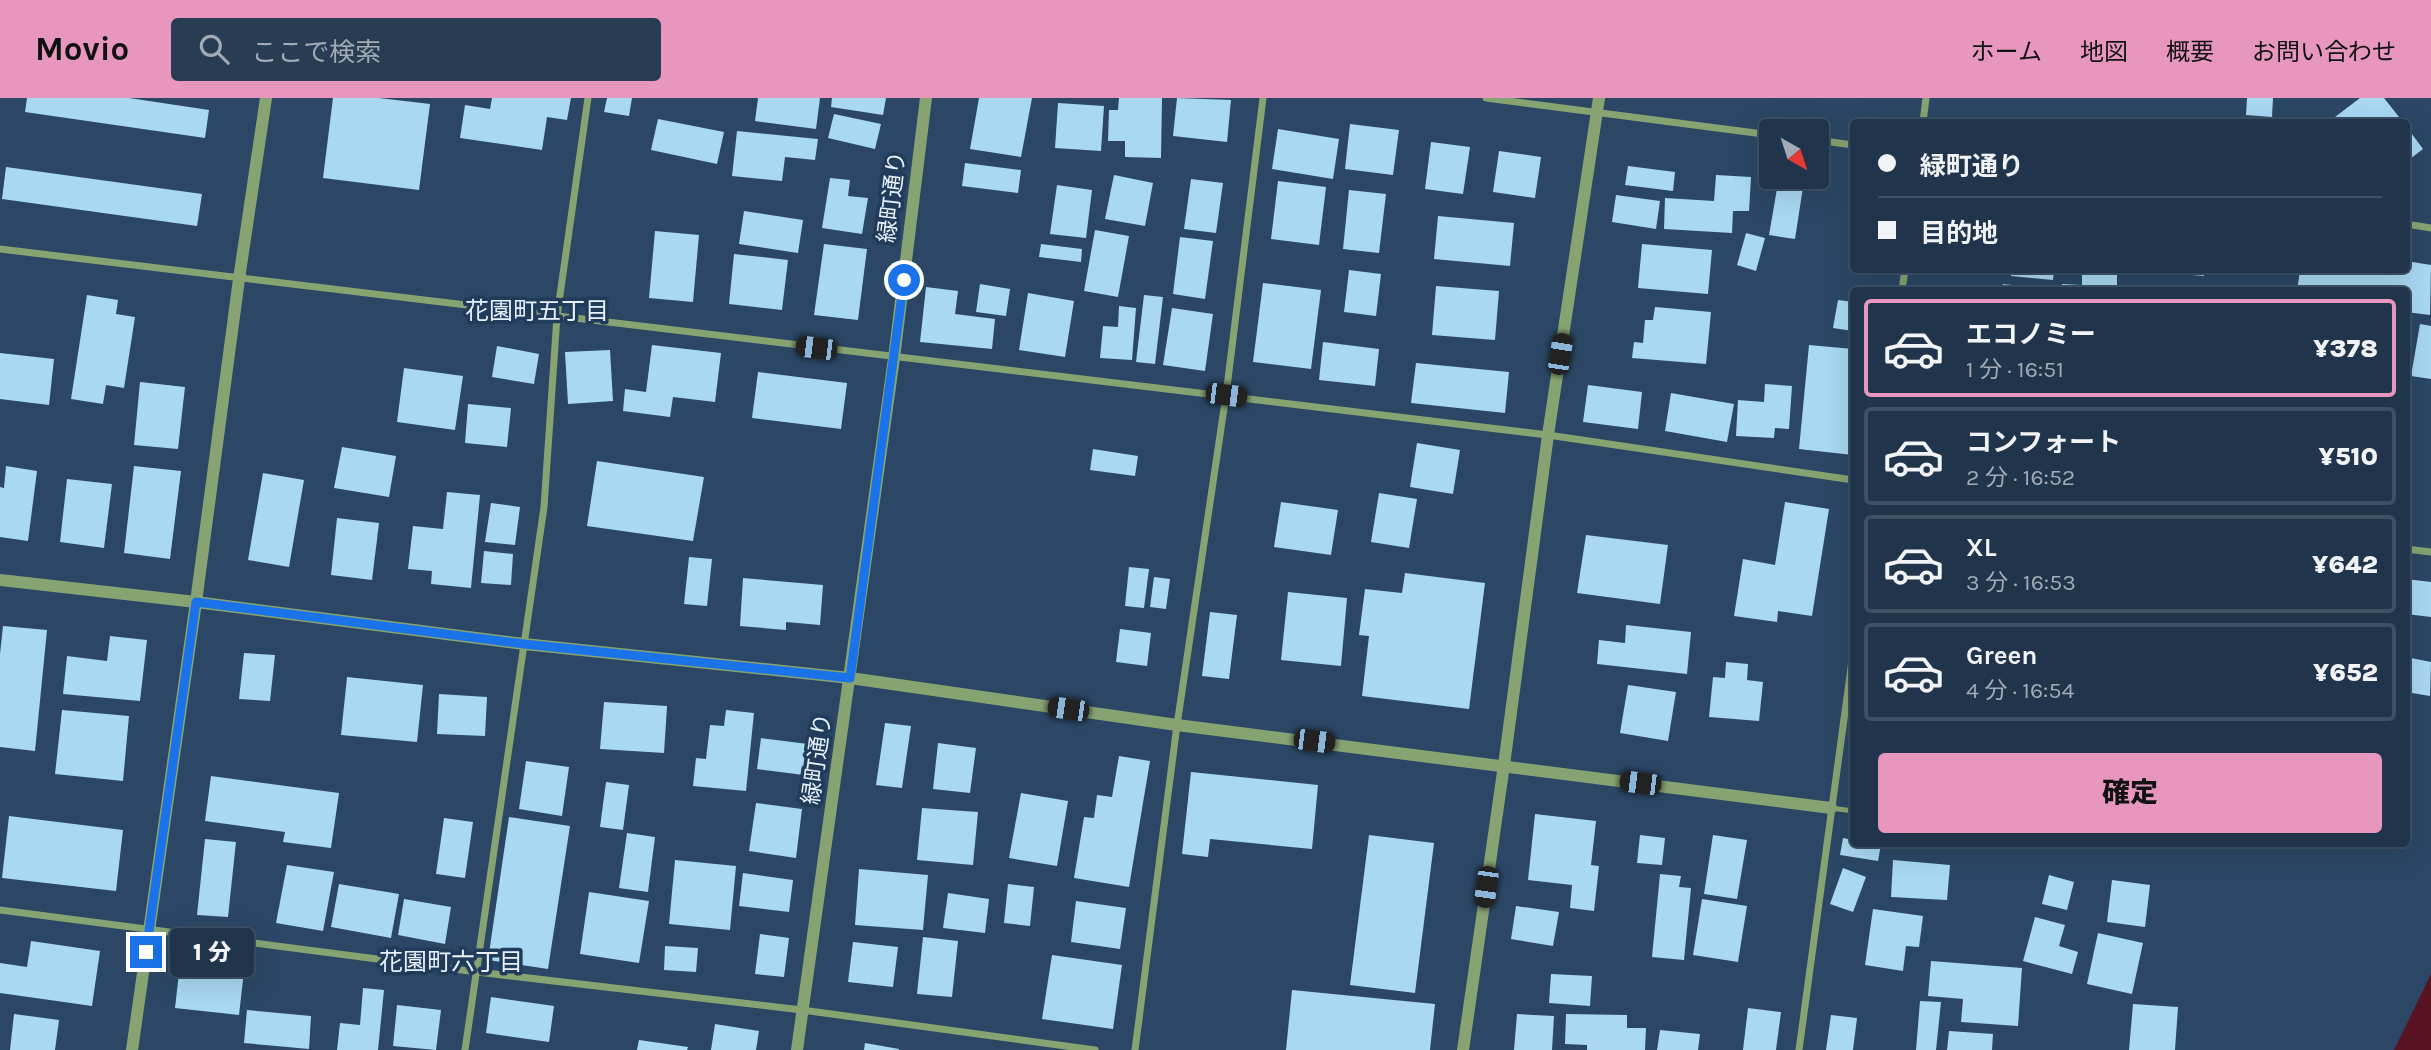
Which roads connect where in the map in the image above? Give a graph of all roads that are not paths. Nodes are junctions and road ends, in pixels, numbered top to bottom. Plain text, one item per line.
1 (266, 98) edge
2 (588, 98) edge
3 (926, 98) edge
4 (1263, 98) edge
5 (1486, 98) edge
6 (1599, 98) edge
7 (1926, 98) edge
8 (1597, 112) junction
9 (1923, 119) edge
10 (1759, 133) edge
11 (1829, 142) edge
12 (1850, 145) edge
13 (2410, 225) edge
14 (2431, 228) edge
15 (0, 249) edge
16 (239, 279) junction
17 (557, 316) junction
18 (894, 358) junction
19 (1226, 395) junction
20 (1548, 435) junction
21 (1850, 480) edge
22 (2410, 549) edge
23 (2431, 552) edge
24 (0, 580) edge
25 (196, 602) junction
26 (524, 644) junction
27 (1850, 674) edge
28 (850, 678) junction
29 (1178, 724) junction
30 (1504, 765) junction
31 (1831, 808) junction
32 (1850, 811) edge
33 (0, 910) edge
34 (149, 928) junction
35 (477, 972) junction
36 (802, 1010) junction
37 (132, 1050) edge
38 (465, 1050) edge
39 (797, 1050) edge
40 (1095, 1050) edge
41 (1135, 1050) edge
42 (1463, 1050) edge
43 (1799, 1050) edge

1 - 16 street
2 - 17 street
3 - 18 street, 緑町通り
4 - 19 street
5 - 8 street
6 - 8 street
7 - 9 street
8 - 10 street
8 - 20 street
11 - 12 street
13 - 14 street
15 - 16 street
16 - 17 street
16 - 25 street
17 - 18 street
17 - 26 street
18 - 19 street
18 - 28 street, 緑町通り
19 - 20 street
19 - 29 street
20 - 21 street
20 - 30 street
22 - 23 street
24 - 25 street
25 - 26 street
25 - 34 street
26 - 28 street
26 - 35 street
27 - 31 street
28 - 29 street
28 - 36 street, 緑町通り
29 - 30 street
29 - 41 street
30 - 31 street
30 - 42 street
31 - 32 lane
31 - 43 street
33 - 34 street
34 - 35 street
34 - 37 street
35 - 36 street
35 - 38 street
36 - 39 street, 緑町通り
36 - 40 street

